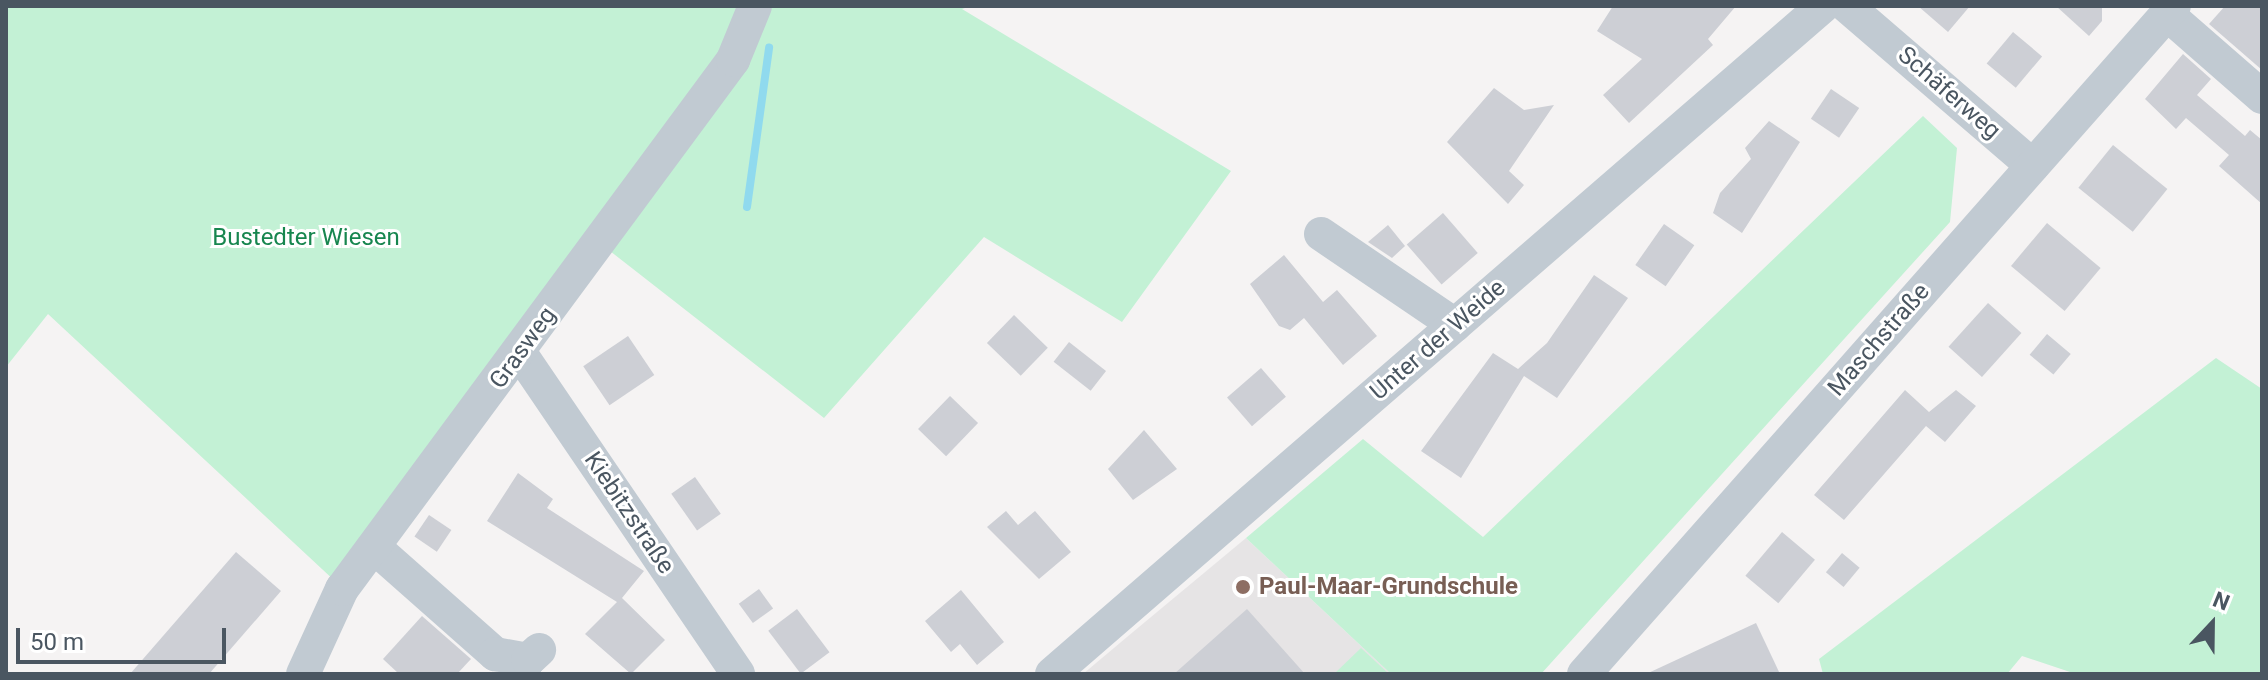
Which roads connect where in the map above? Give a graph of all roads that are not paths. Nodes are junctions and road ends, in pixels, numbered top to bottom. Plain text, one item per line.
1 (1823, 6) edge
2 (2171, 10) edge
3 (1860, 11) edge
4 (752, 15) edge
5 (2262, 97) edge
6 (2033, 166) junction
7 (1321, 234) dead end
8 (1455, 325) junction
9 (520, 353) junction
10 (374, 547) junction
11 (539, 650) dead end
12 (303, 674) edge
13 (738, 674) edge
14 (1052, 674) edge
15 (1584, 674) edge

1 - 8 street, Unter der Weide
2 - 5 street
2 - 6 street, Maschstraße
3 - 6 street, Schäferweg
4 - 9 street, Grasweg
6 - 15 street, Maschstraße
7 - 8 street
8 - 14 street, Unter der Weide
9 - 10 street, Grasweg
9 - 13 street, Kiebitzstraße
10 - 11 street
10 - 12 street, Grasweg

